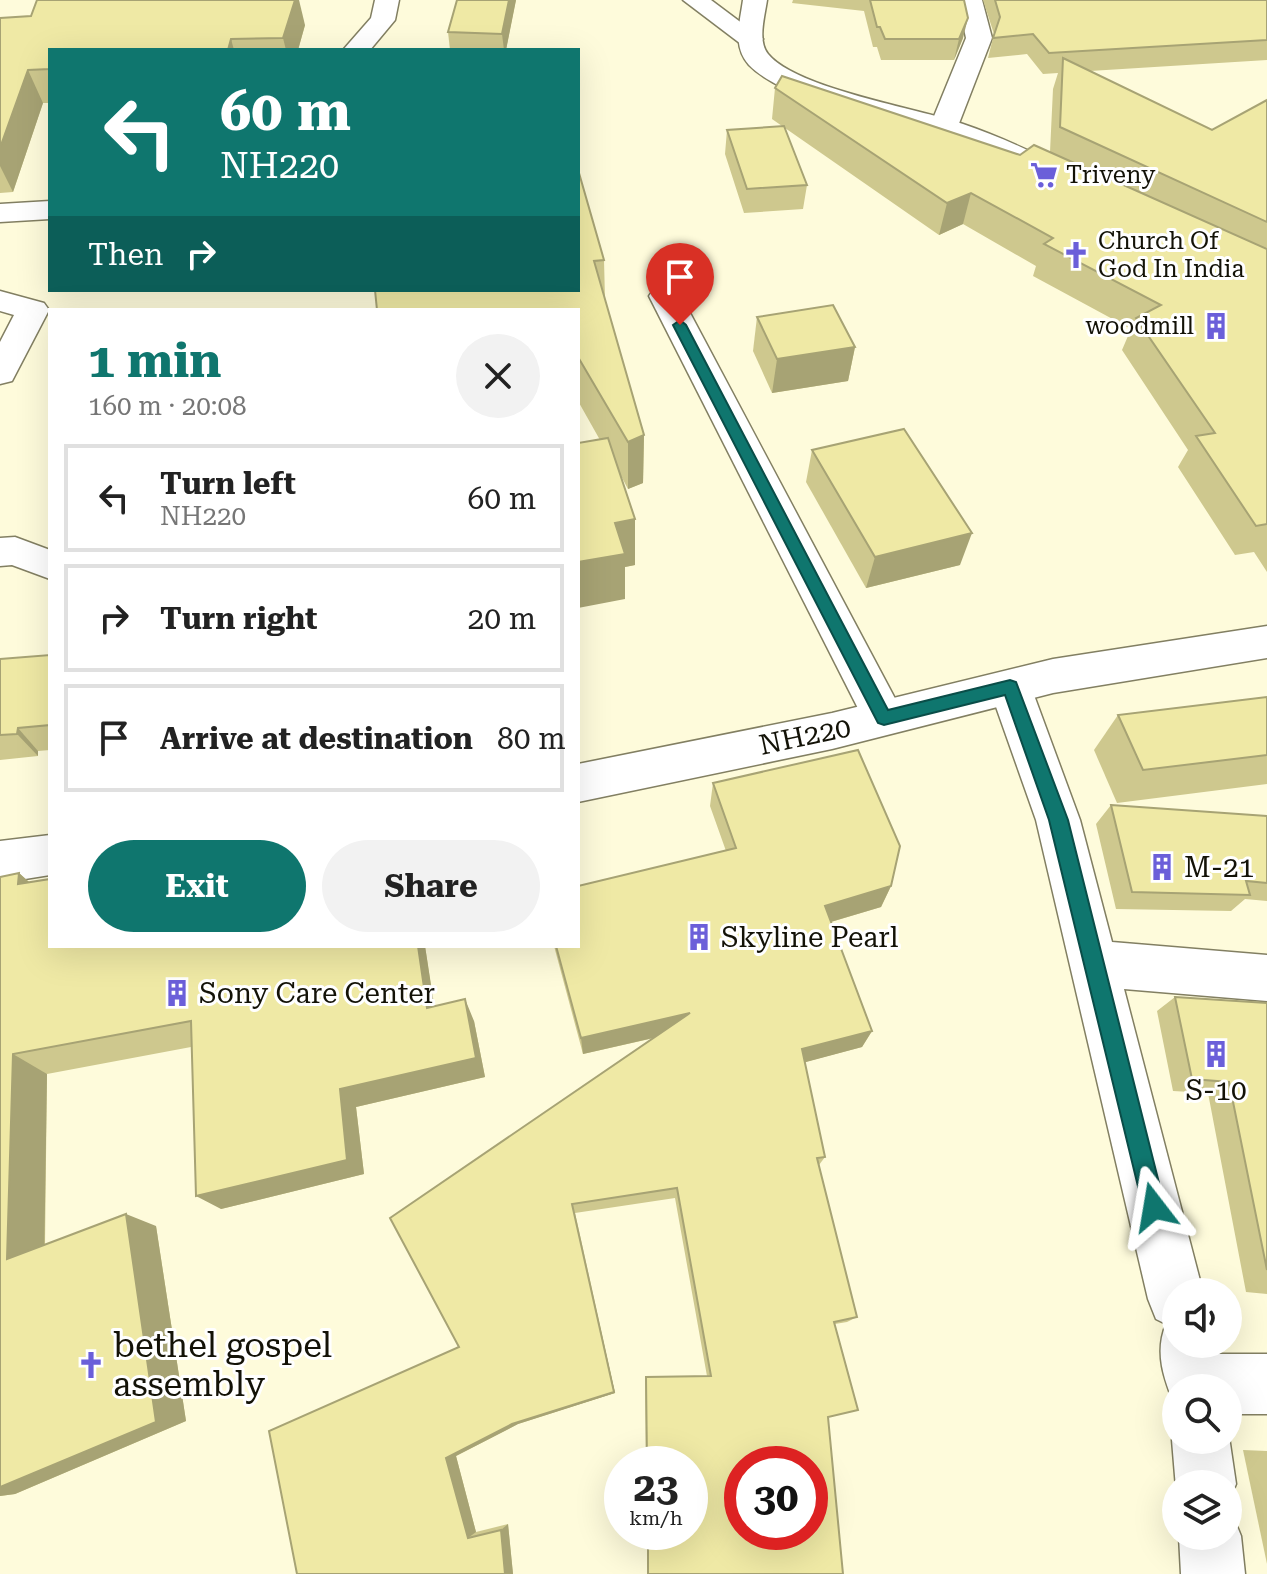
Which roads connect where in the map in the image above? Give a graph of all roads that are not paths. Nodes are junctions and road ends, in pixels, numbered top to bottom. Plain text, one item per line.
1 (387, 0) edge
2 (695, 0) edge
3 (755, 0) edge
4 (970, 0) edge
5 (750, 39) junction
6 (358, 48) edge
7 (944, 126) junction
8 (1071, 182) edge
9 (48, 210) edge
10 (0, 213) edge
11 (665, 296) dead end
12 (46, 300) edge
13 (0, 301) edge
14 (0, 373) edge
15 (0, 552) edge
16 (48, 564) edge
17 (1267, 642) edge
18 (1010, 687) junction
19 (884, 718) junction
20 (580, 783) edge
21 (48, 855) edge
22 (0, 862) edge
23 (1094, 963) junction
24 (1267, 978) edge
25 (1171, 1278) edge
26 (1267, 1384) edge
27 (1242, 1386) edge
28 (1211, 1550) edge
29 (1213, 1574) edge

1 - 6 main road
2 - 5 main road
3 - 5 main road
4 - 7 main road
5 - 7 main road
7 - 8 main road
9 - 10 main road
11 - 19 main road
12 - 13 main road
12 - 14 main road
15 - 16 main road
17 - 18 main road, NH220
18 - 19 main road, NH220
18 - 23 main road
19 - 20 main road, NH220
21 - 22 main road
23 - 24 main road
23 - 25 main road
26 - 27 main road
28 - 29 main road

